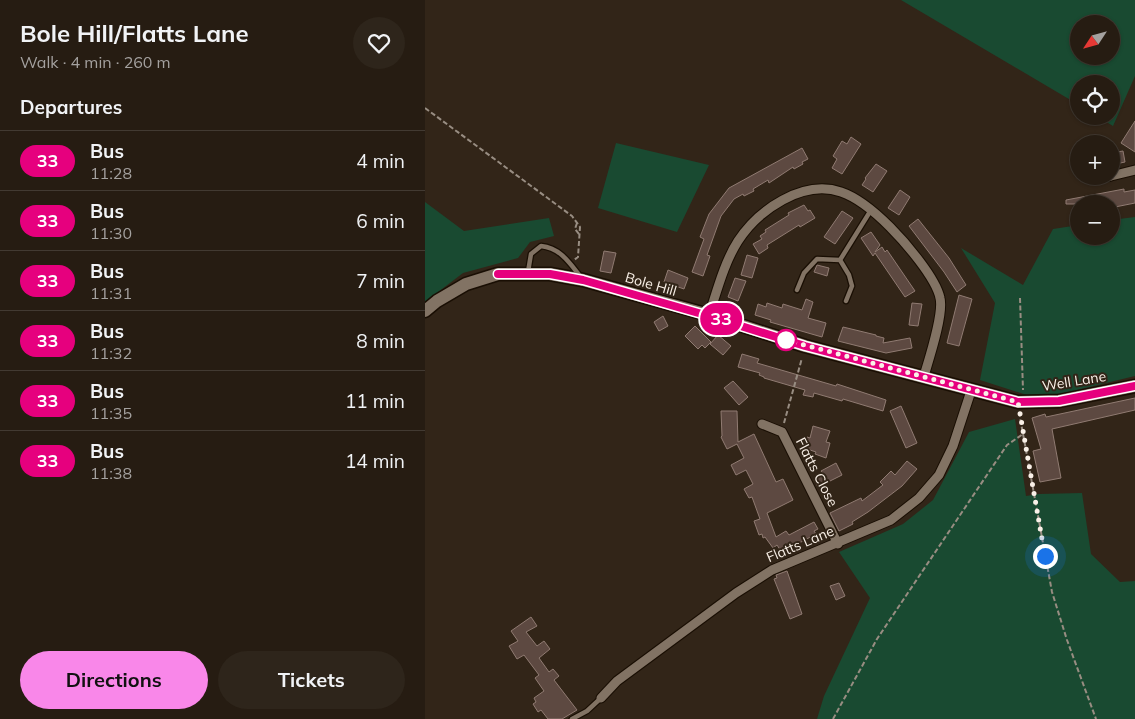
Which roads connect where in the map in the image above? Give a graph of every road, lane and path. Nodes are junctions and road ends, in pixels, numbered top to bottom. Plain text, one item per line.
1 (425, 108) edge
2 (1135, 170) edge
3 (1120, 174) edge
4 (871, 209) junction
5 (577, 223) junction
6 (579, 235) junction
7 (840, 260) junction
8 (570, 264) junction
9 (528, 273) junction
10 (583, 280) junction
11 (797, 290) dead end
12 (1020, 298) dead end
13 (846, 301) dead end
14 (425, 311) edge
15 (709, 316) junction
16 (805, 346) junction
17 (924, 376) junction
18 (1135, 386) edge
19 (971, 391) junction
20 (1020, 402) junction
21 (762, 424) dead end
22 (782, 432) junction
23 (1023, 434) junction
24 (838, 544) junction
25 (601, 698) joint
26 (572, 719) edge
27 (833, 719) edge
28 (1096, 719) edge

1 - 5 path
2 - 3 street
4 - 7 lane
4 - 15 street
4 - 17 street
5 - 6 path
5 - 6 path
6 - 8 path
7 - 11 lane
7 - 13 lane
8 - 9 lane
8 - 10 lane
9 - 10 street, Bole Hill
9 - 14 street, Bole Hill
10 - 15 street, Bole Hill
12 - 20 path
15 - 16 street, Bole Hill
16 - 17 street, Bole Hill
16 - 22 path
17 - 19 street, Bole Hill
18 - 20 street, Well Lane
19 - 20 street, Bole Hill
19 - 24 street, Flatts Lane
20 - 23 path
21 - 22 street, Flatts Close
22 - 24 street, Flatts Close
23 - 27 path
23 - 28 path
24 - 25 street, Flatts Lane
25 - 26 lane

